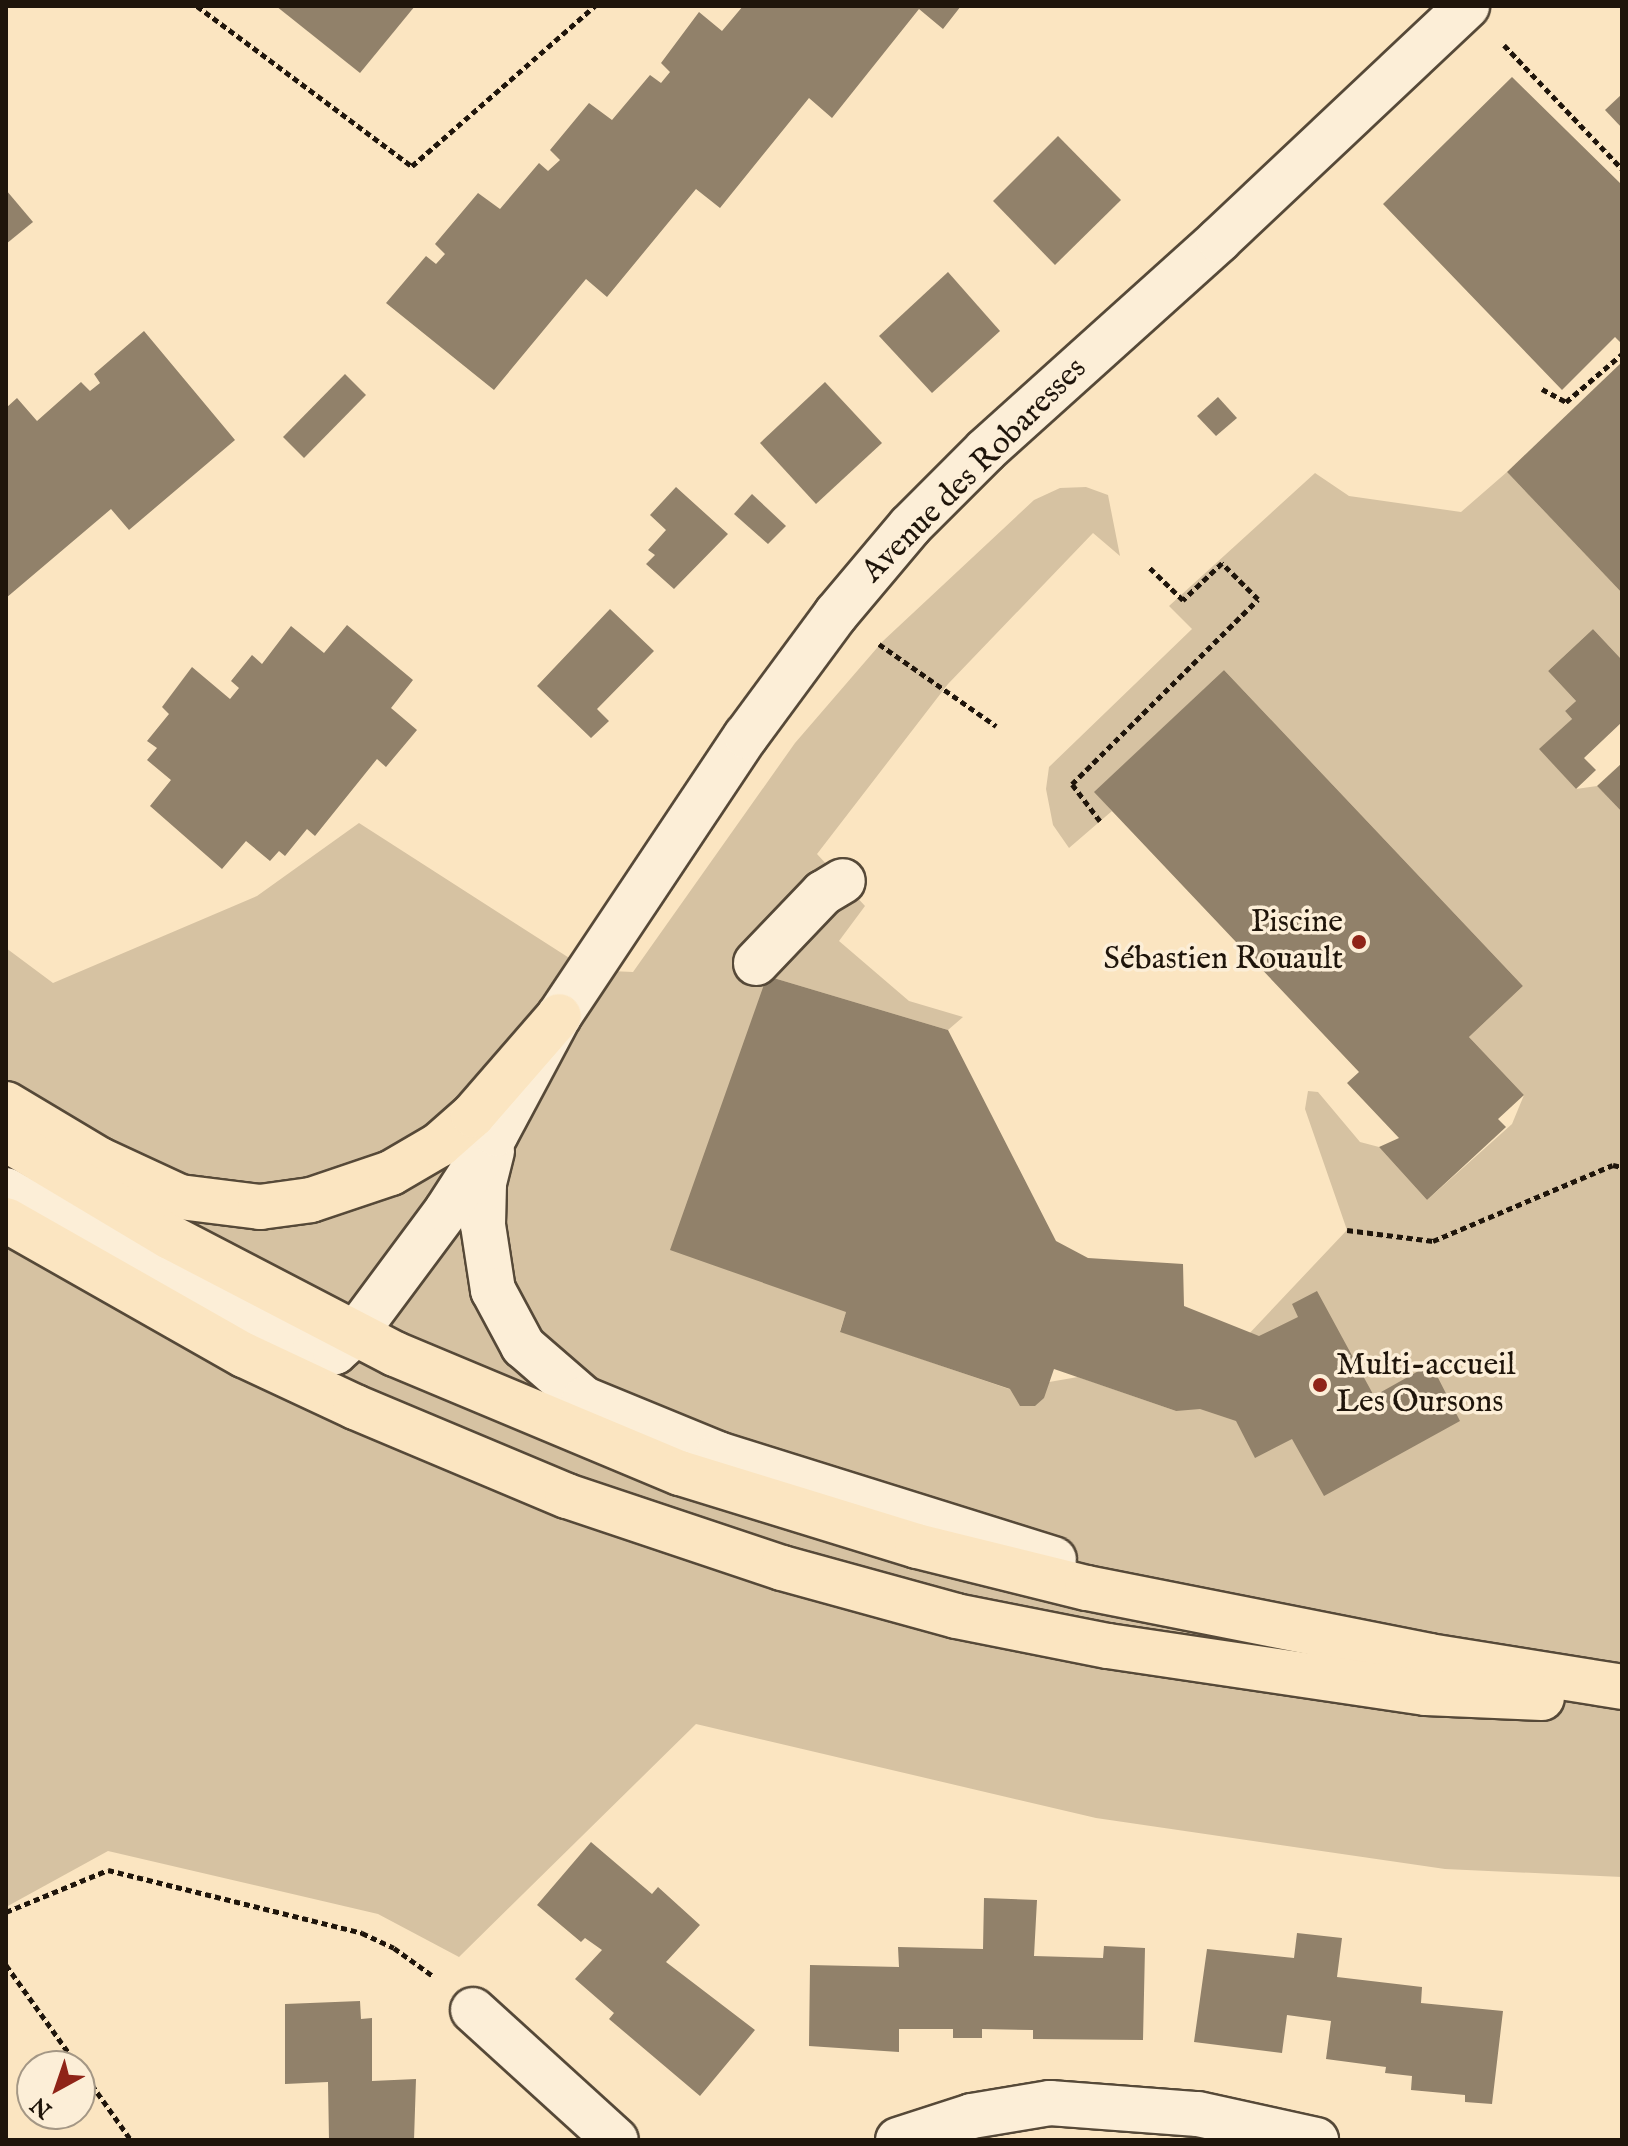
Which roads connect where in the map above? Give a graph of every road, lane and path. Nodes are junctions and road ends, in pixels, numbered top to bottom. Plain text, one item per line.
1 (197, 6) edge
2 (595, 6) edge
3 (1467, 6) edge
4 (1499, 39) dead end
5 (1622, 169) edge
6 (1622, 354) edge
7 (1542, 389) dead end
8 (1149, 567) dead end
9 (836, 614) junction
10 (996, 726) dead end
11 (1100, 821) dead end
12 (843, 881) dead end
13 (756, 963) dead end
14 (559, 1016) junction
15 (6, 1104) edge
16 (496, 1134) junction
17 (6, 1139) edge
18 (1622, 1167) edge
19 (6, 1190) edge
20 (6, 1220) edge
21 (1347, 1230) dead end
22 (355, 1334) junction
23 (1322, 1635) junction
24 (1622, 1687) edge
25 (1622, 1702) edge
26 (6, 1912) edge
27 (6, 1965) edge
28 (473, 2010) joint
29 (67, 2050) edge
30 (96, 2091) edge
31 (131, 2140) edge
32 (616, 2140) edge
33 (898, 2140) edge
34 (1316, 2140) edge

1 - 2 path
3 - 9 street, Avenue des Robaresses
4 - 5 path
6 - 7 path
8 - 11 path
9 - 10 path
9 - 14 street, Avenue des Robaresses
12 - 13 street
14 - 15 main road
14 - 16 street, Avenue des Robaresses
16 - 22 street
16 - 23 street
17 - 22 main road
18 - 21 path
19 - 22 street
20 - 25 main road
22 - 23 main road
23 - 24 main road
26 - 28 path
27 - 29 path
28 - 32 street
30 - 31 path
33 - 34 street

